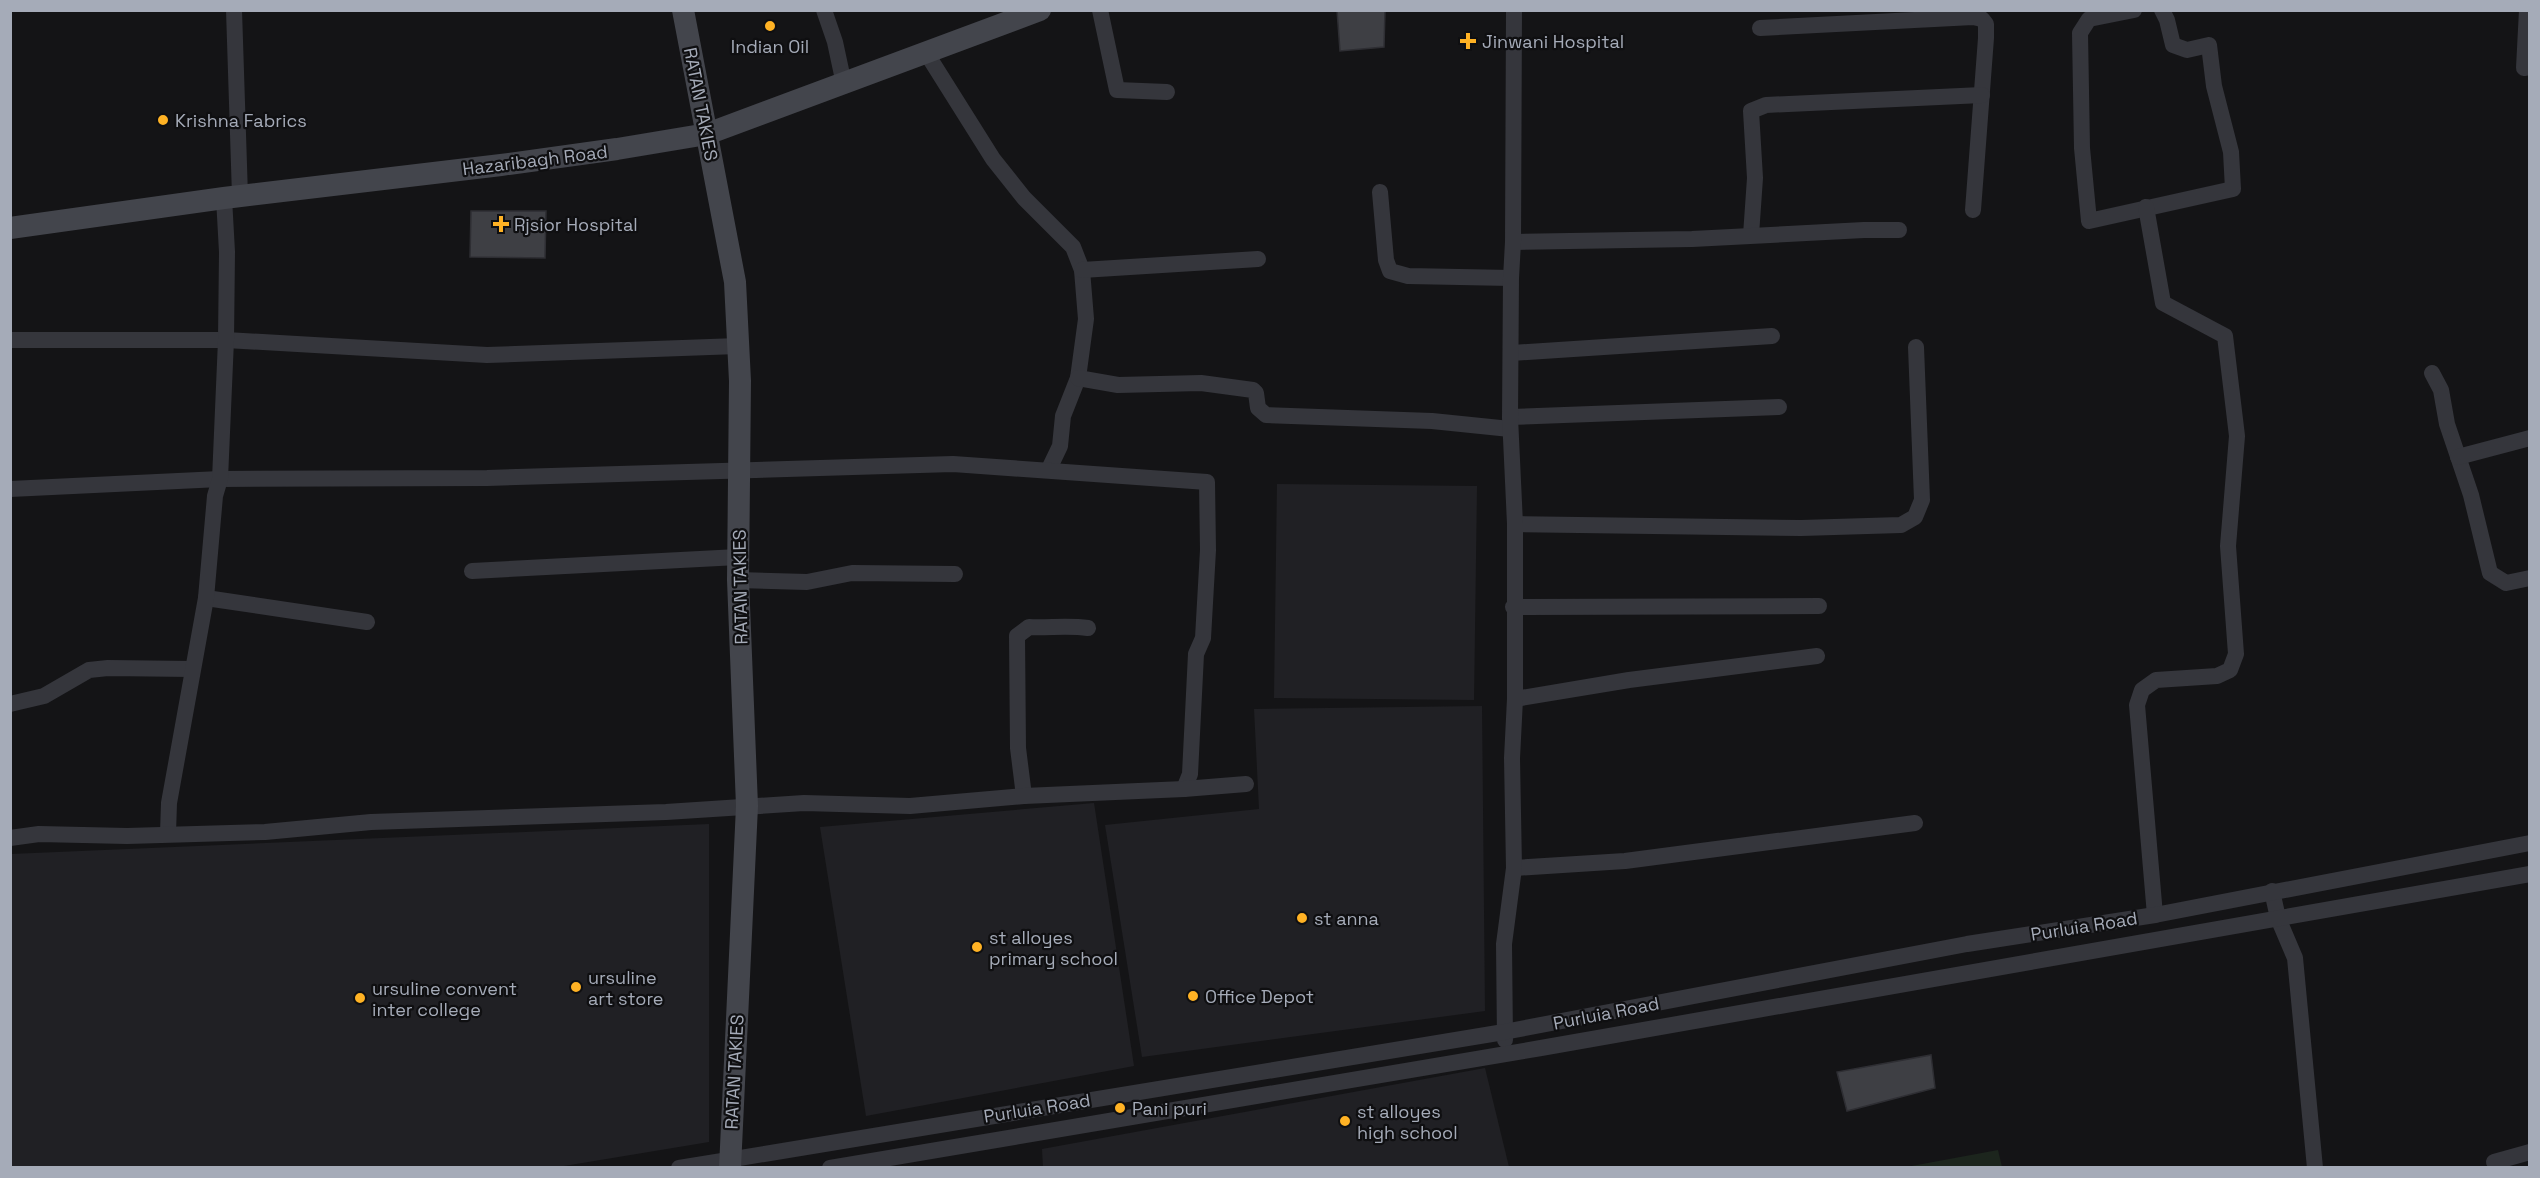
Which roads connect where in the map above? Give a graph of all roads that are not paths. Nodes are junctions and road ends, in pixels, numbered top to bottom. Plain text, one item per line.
1 (234, 10) edge
2 (683, 10) edge
3 (824, 10) edge
4 (1040, 10) edge
5 (1100, 10) edge
6 (1514, 10) edge
7 (2134, 10) edge
8 (2162, 10) edge
9 (2527, 10) edge
10 (1760, 28) dead end
11 (927, 54) junction
12 (2529, 67) edge
13 (844, 84) junction
14 (1167, 92) dead end
15 (1982, 95) junction
16 (707, 134) junction
17 (1380, 192) dead end
18 (232, 197) junction
19 (2146, 207) junction
20 (1973, 210) dead end
21 (10, 228) edge
22 (1899, 230) dead end
23 (1750, 235) junction
24 (1514, 242) junction
25 (1258, 259) dead end
26 (1083, 270) junction
27 (1510, 278) junction
28 (1772, 336) dead end
29 (10, 340) edge
30 (226, 340) junction
31 (738, 346) junction
32 (1916, 347) dead end
33 (1512, 352) junction
34 (2432, 373) dead end
35 (1078, 378) junction
36 (1779, 407) dead end
37 (1510, 423) junction
38 (2529, 438) edge
39 (2458, 457) junction
40 (1049, 469) junction
41 (741, 470) junction
42 (220, 479) junction
43 (10, 489) edge
44 (1515, 525) junction
45 (738, 557) junction
46 (472, 571) dead end
47 (955, 574) dead end
48 (2529, 578) edge
49 (738, 580) junction
50 (206, 598) junction
51 (1819, 606) dead end
52 (1513, 607) junction
53 (367, 622) dead end
54 (1088, 628) dead end
55 (1817, 656) dead end
56 (192, 669) junction
57 (1515, 699) junction
58 (10, 704) edge
59 (1246, 784) dead end
60 (1184, 789) junction
61 (1024, 796) junction
62 (747, 806) junction
63 (1916, 823) dead end
64 (168, 833) junction
65 (10, 838) edge
66 (2529, 843) edge
67 (1514, 868) junction
68 (2529, 874) edge
69 (2272, 891) junction
70 (2155, 915) junction
71 (2278, 918) junction
72 (1504, 1032) junction
73 (1506, 1054) junction
74 (2529, 1152) edge
75 (2494, 1162) dead end
76 (730, 1163) edge
77 (679, 1167) edge
78 (830, 1167) edge
79 (2315, 1167) edge

1 - 18 street
2 - 16 street, RATAN TAKIES
3 - 13 street
4 - 11 street, Hazaribagh Road
5 - 14 street
6 - 24 street
7 - 19 street
8 - 19 street
9 - 12 street
10 - 15 street
11 - 13 street, Hazaribagh Road
11 - 26 street
13 - 16 street, Hazaribagh Road
15 - 20 street
15 - 23 street
16 - 18 street, Hazaribagh Road
16 - 31 street, RATAN TAKIES
17 - 27 street
18 - 21 street, Hazaribagh Road
18 - 30 street
19 - 70 street
22 - 23 street
23 - 24 street
24 - 27 street
25 - 26 street
26 - 35 street
27 - 33 street
28 - 33 street
29 - 30 street
30 - 31 street
30 - 42 street
31 - 41 street, RATAN TAKIES
32 - 44 street
33 - 37 street
34 - 39 street
35 - 37 street
35 - 40 street
36 - 37 street
37 - 44 street
38 - 39 street
39 - 48 street
40 - 41 street
40 - 60 street
41 - 42 street
41 - 45 street, RATAN TAKIES
42 - 43 street
42 - 50 street
44 - 52 street
45 - 46 street
45 - 49 street, RATAN TAKIES
47 - 49 street
49 - 62 street, RATAN TAKIES
50 - 53 street
50 - 56 street
51 - 52 street
52 - 57 street
54 - 61 street
55 - 57 street
56 - 58 street
56 - 64 street
57 - 67 street
59 - 60 street
60 - 61 street
61 - 62 street
62 - 64 street
62 - 76 street, RATAN TAKIES
63 - 67 street
64 - 65 street
66 - 69 street, Purluia Road
67 - 72 street
68 - 71 street, Purluia Road
69 - 70 street, Purluia Road
69 - 71 street
70 - 72 street, Purluia Road
71 - 73 street, Purluia Road
71 - 79 street
72 - 73 street
72 - 76 street, Purluia Road
73 - 78 street, Purluia Road
74 - 75 street
76 - 77 street, Purluia Road

